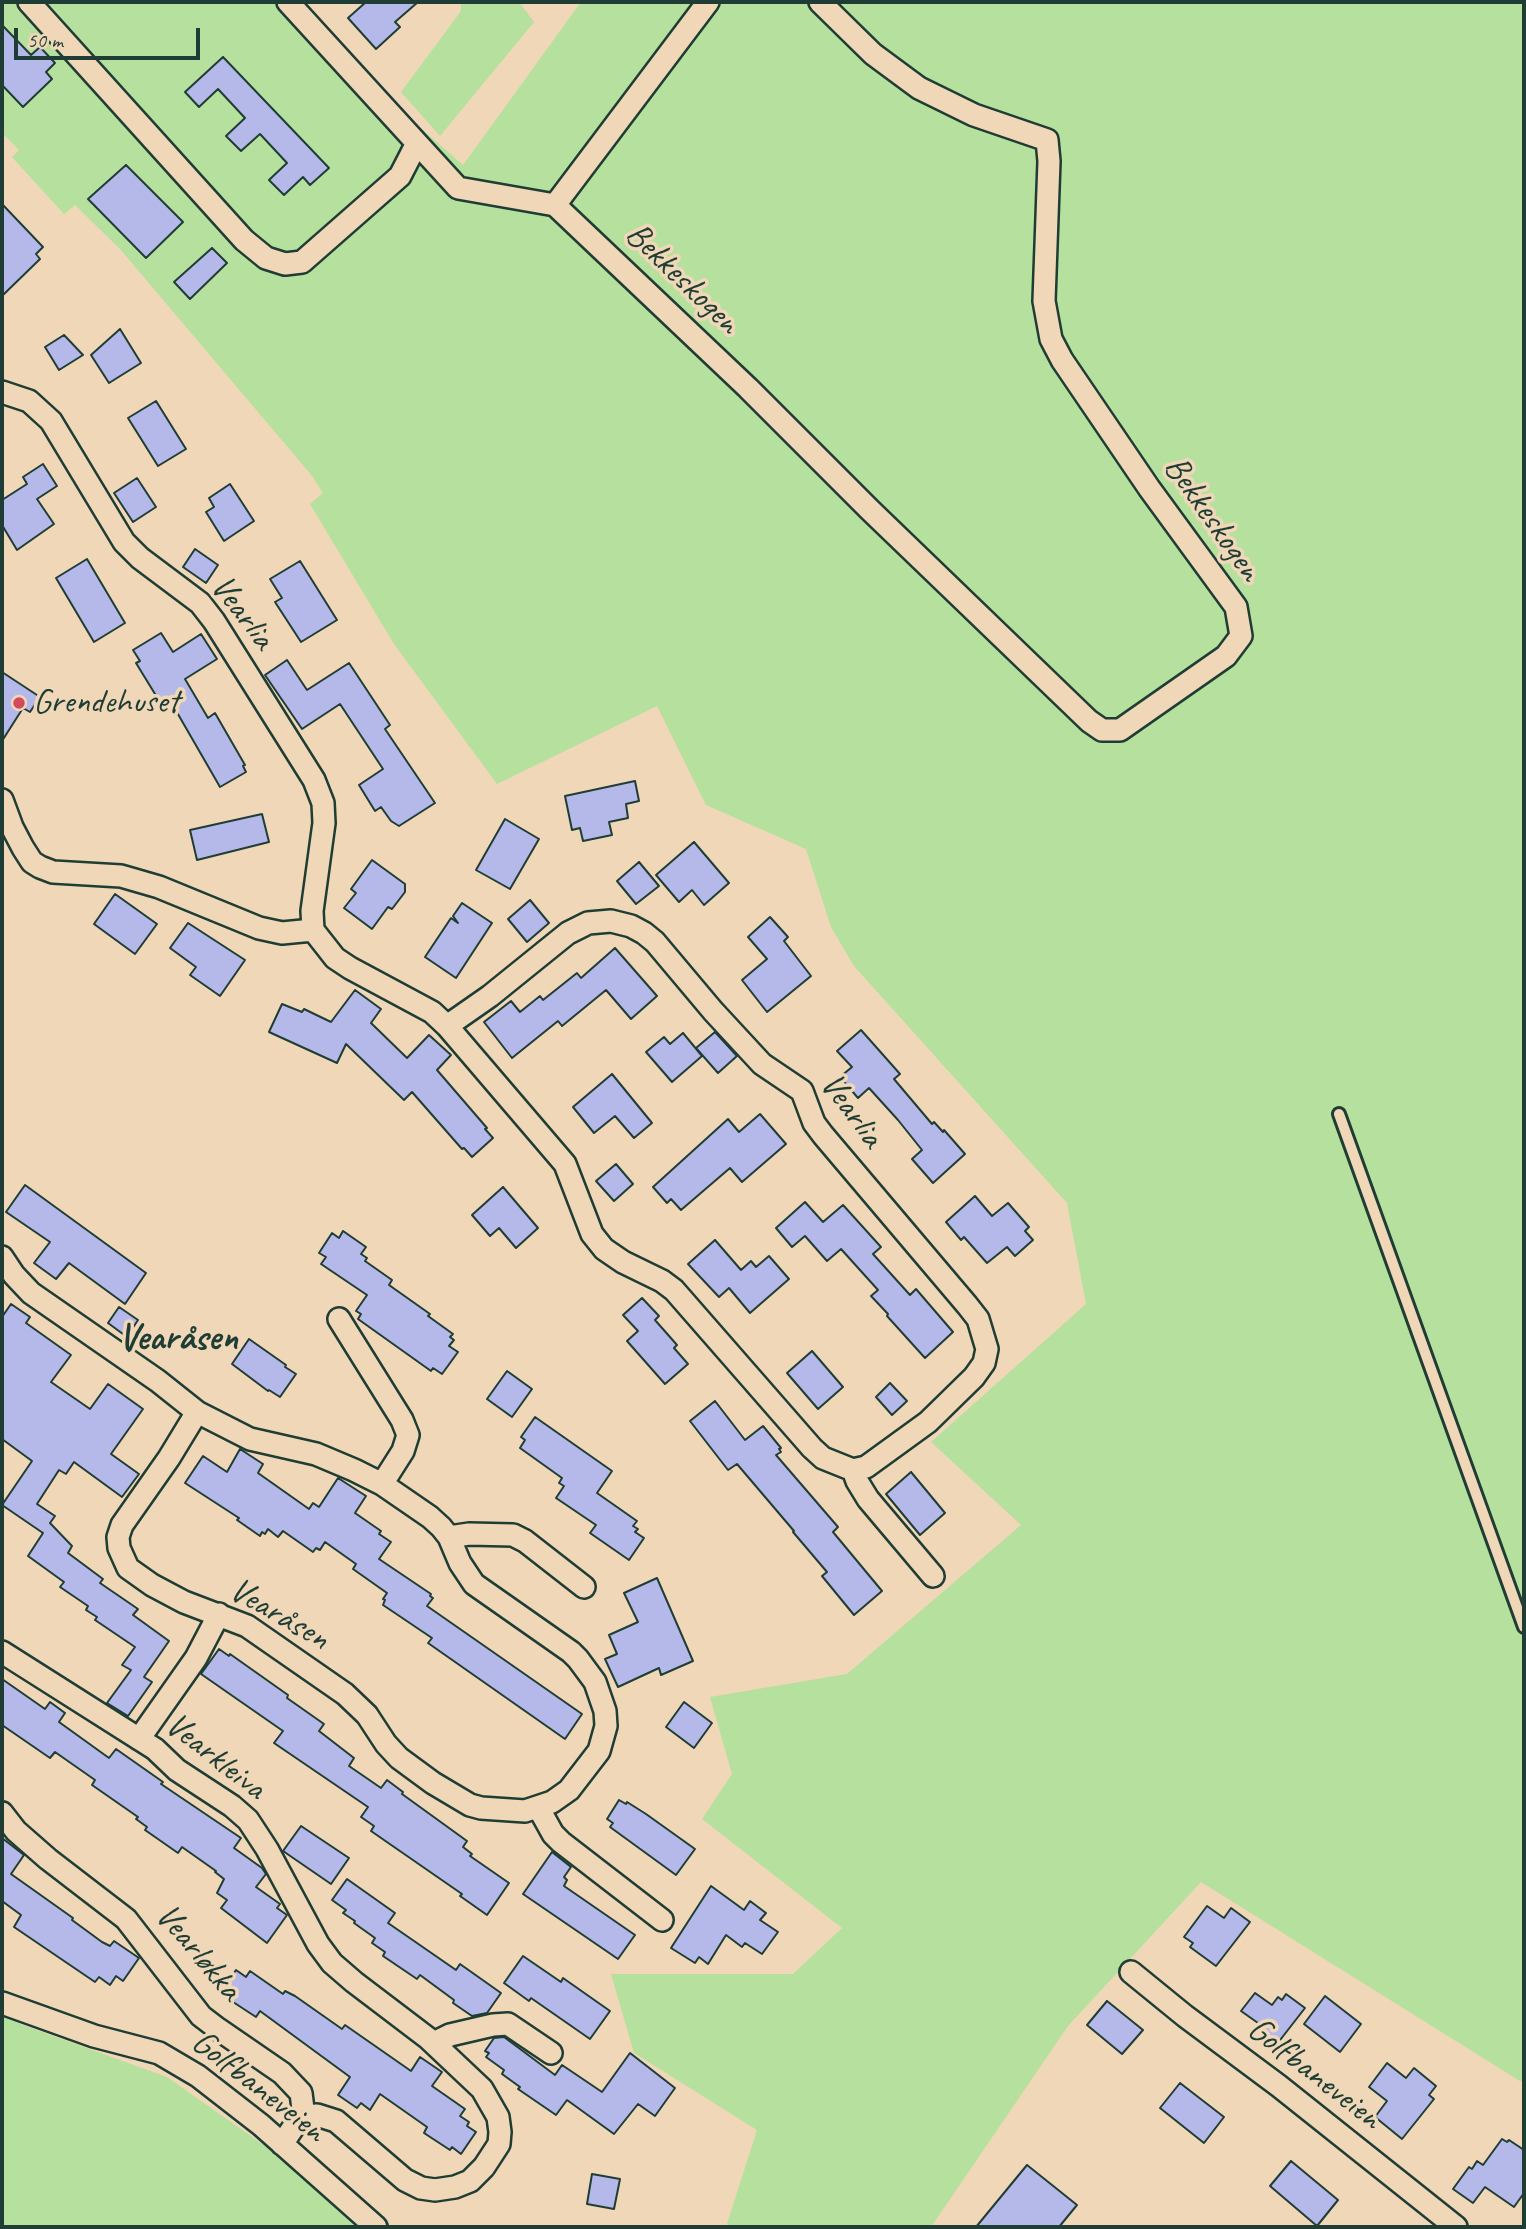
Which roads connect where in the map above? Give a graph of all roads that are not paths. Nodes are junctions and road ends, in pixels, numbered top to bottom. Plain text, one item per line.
1 (29, 2) edge
2 (708, 2) edge
3 (820, 2) edge
4 (296, 4) edge
5 (417, 143) junction
6 (555, 205) junction
7 (2, 392) edge
8 (2, 800) edge
9 (313, 930) junction
10 (447, 1026) junction
11 (1339, 1114) dead end
12 (2, 1257) edge
13 (8, 1281) edge
14 (340, 1319) dead end
15 (197, 1412) junction
16 (853, 1470) junction
17 (382, 1484) junction
18 (449, 1537) junction
19 (933, 1576) dead end
20 (584, 1587) dead end
21 (219, 1614) junction
22 (1524, 1627) edge
23 (2, 1652) edge
24 (139, 1739) junction
25 (538, 1807) junction
26 (2, 1813) edge
27 (662, 1920) dead end
28 (1131, 1972) dead end
29 (2, 2004) edge
30 (434, 2043) junction
31 (551, 2053) dead end
32 (304, 2117) junction
33 (282, 2144) junction
34 (376, 2227) edge
35 (1456, 2227) edge

1 - 5 street
2 - 6 street
3 - 6 street, Bekkeskogen
4 - 5 street
5 - 6 street
7 - 9 street, Vearlia
8 - 9 street
9 - 10 street
10 - 16 street
10 - 16 street, Vearlia
11 - 22 lane
12 - 13 street, Vearåsen
13 - 15 street, Vearåsen
14 - 17 street
15 - 17 street, Vearåsen
15 - 21 street, Vearåsen
16 - 19 street
17 - 18 street, Vearåsen
18 - 20 street
18 - 25 street, Vearåsen
21 - 24 street
21 - 25 street, Vearåsen
23 - 24 street, Vearkleiva
24 - 30 street, Vearkleiva
25 - 27 street
26 - 32 street, Vearløkka
28 - 35 street, Golfbaneveien
29 - 33 street, Golfbaneveien
30 - 31 street
30 - 32 street, Vearkleiva
32 - 33 street
33 - 34 street, Golfbaneveien

